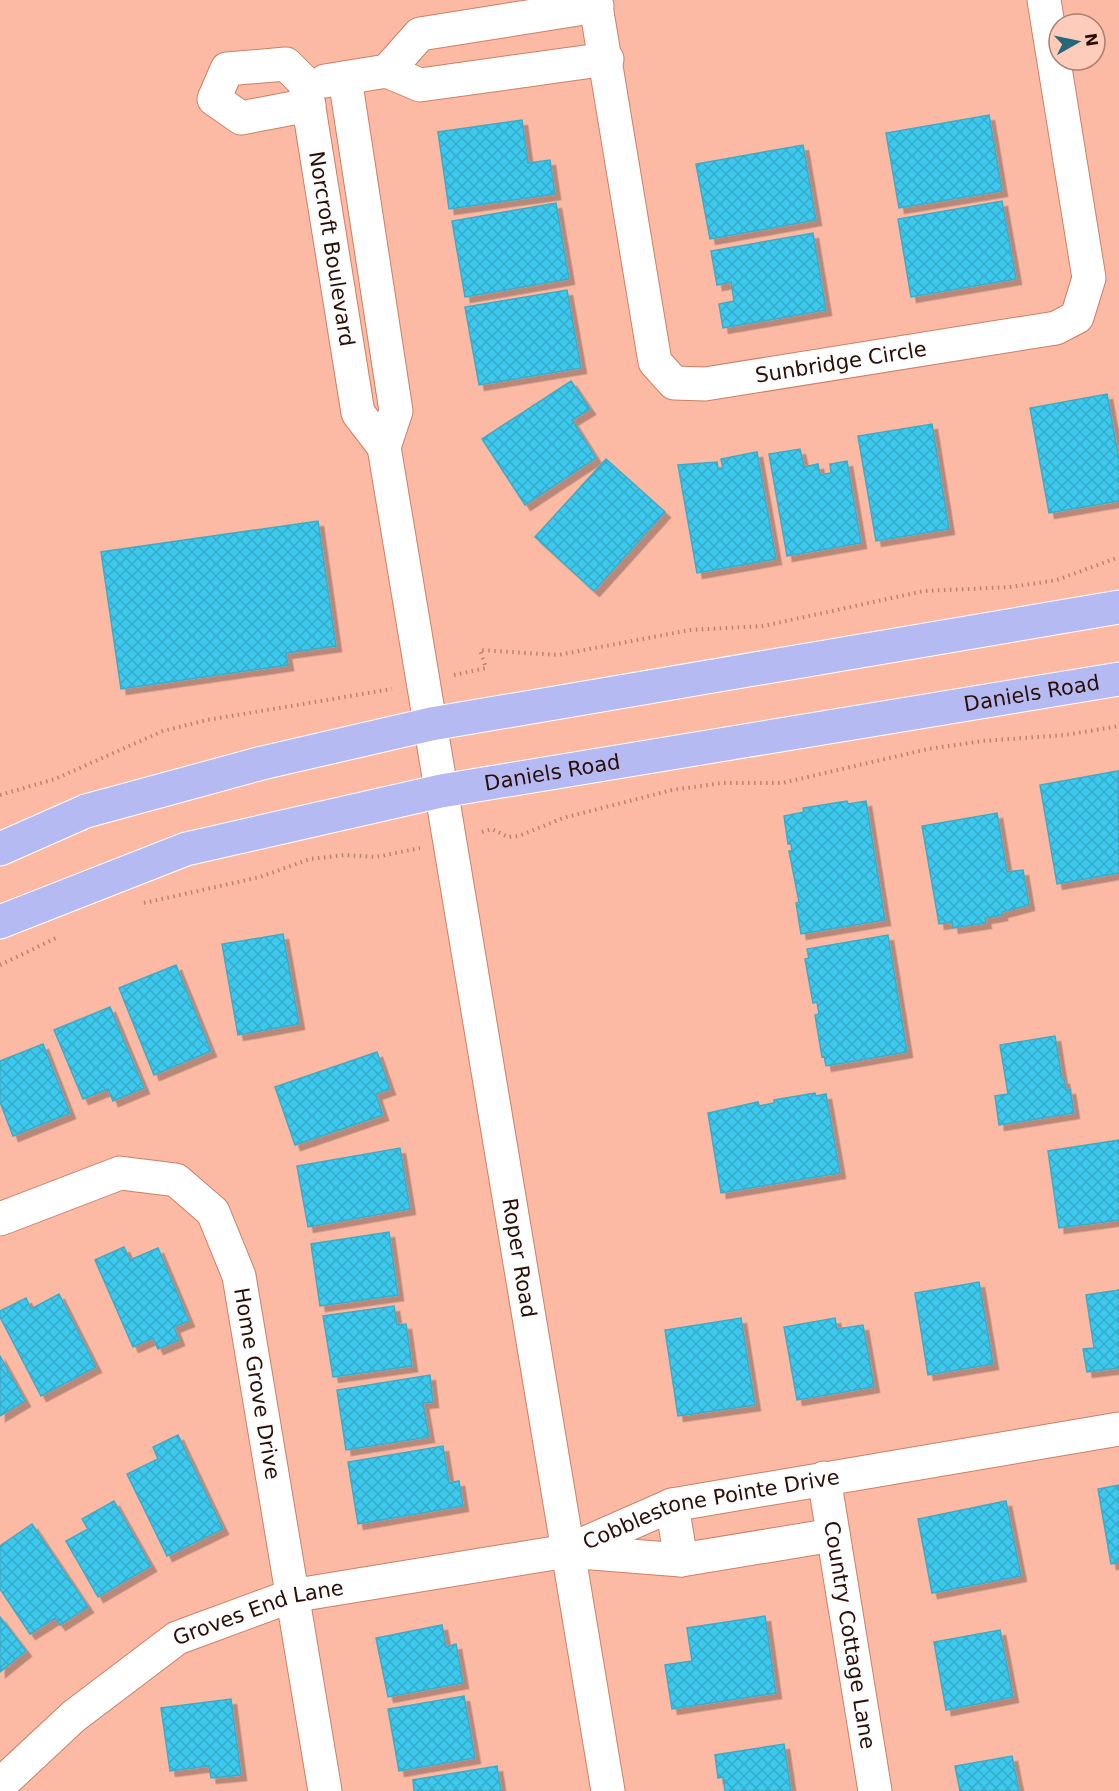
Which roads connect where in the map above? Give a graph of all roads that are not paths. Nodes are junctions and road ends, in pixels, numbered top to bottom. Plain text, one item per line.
1 (1044, 0) edge
2 (596, 3) edge
3 (496, 24) junction
4 (607, 59) junction
5 (387, 71) junction
6 (505, 71) junction
7 (345, 78) junction
8 (384, 447) junction
9 (1119, 607) edge
10 (1119, 679) edge
11 (431, 724) junction
12 (441, 791) junction
13 (0, 849) edge
14 (0, 922) edge
15 (0, 1219) edge
16 (1119, 1430) edge
17 (824, 1478) junction
18 (672, 1505) junction
19 (833, 1535) junction
20 (567, 1551) junction
21 (681, 1560) junction
22 (291, 1596) junction
23 (0, 1785) edge
24 (325, 1791) edge
25 (608, 1791) edge
26 (875, 1791) edge

1 - 4 street, Sunbridge Circle
2 - 3 street
2 - 4 street, Sunbridge Circle
3 - 5 street
3 - 6 street
4 - 6 street
5 - 6 street
5 - 7 street, Norcroft Boulevard
7 - 8 street, Norcroft Boulevard
7 - 8 street, Norcroft Boulevard
8 - 11 street, Norcroft Boulevard
9 - 11 main road
10 - 12 main road, Daniels Road
11 - 12 street, Roper Road
11 - 13 main road
12 - 14 main road, Daniels Road
12 - 20 street, Roper Road
15 - 22 street, Home Grove Drive
16 - 17 street, Cobblestone Pointe Drive
17 - 18 street, Cobblestone Pointe Drive
17 - 19 street, Country Cottage Lane
18 - 20 street, Cobblestone Pointe Drive
18 - 21 street
19 - 21 street, Cobblestone Pointe Drive
19 - 26 street, Country Cottage Lane
20 - 21 street, Cobblestone Pointe Drive
20 - 22 street, Groves End Lane
20 - 25 street, Roper Road
22 - 23 street, Groves End Lane
22 - 24 street, Home Grove Drive

